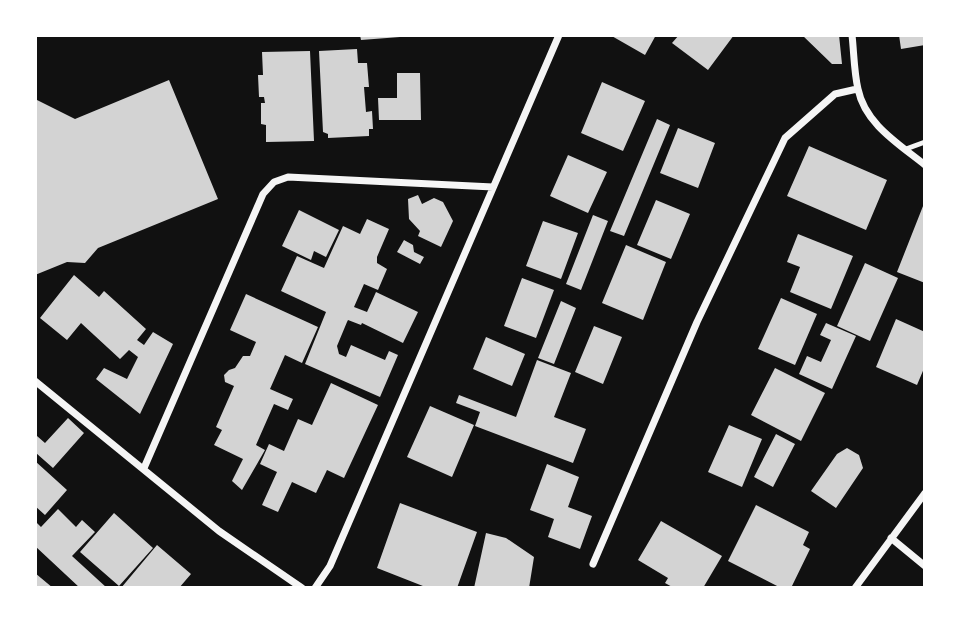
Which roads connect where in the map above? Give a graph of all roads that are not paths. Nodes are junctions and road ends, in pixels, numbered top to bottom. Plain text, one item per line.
1 (559, 35) edge
2 (852, 35) edge
3 (857, 89) junction
4 (925, 142) edge
5 (906, 149) junction
6 (925, 165) edge
7 (493, 187) junction
8 (35, 381) edge
9 (144, 468) junction
10 (925, 493) edge
11 (891, 538) junction
12 (593, 564) dead end
13 (925, 566) edge
14 (302, 588) edge
15 (315, 588) edge
16 (855, 588) edge

1 - 7 street
2 - 3 street
3 - 5 street
3 - 12 street
4 - 5 lane
5 - 6 street
7 - 9 street
7 - 15 street
8 - 9 street
9 - 14 street
10 - 11 street
11 - 13 street
11 - 16 street

